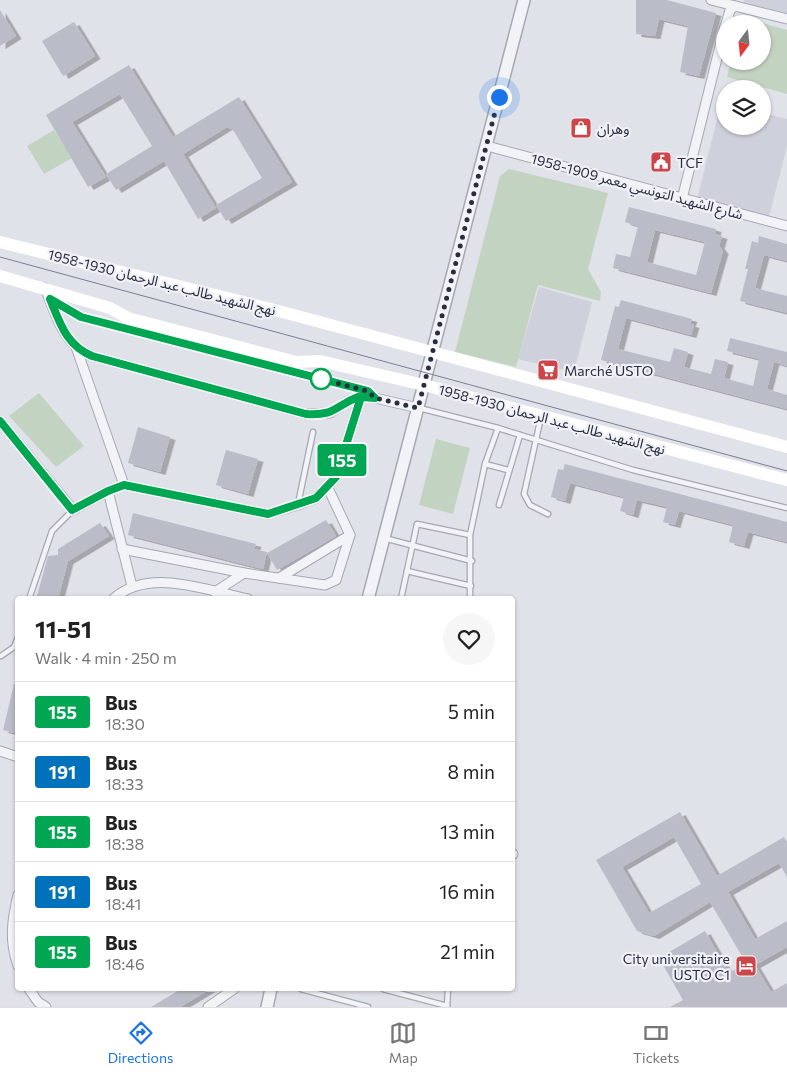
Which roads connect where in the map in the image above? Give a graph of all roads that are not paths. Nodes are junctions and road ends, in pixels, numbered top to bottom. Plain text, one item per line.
1 (524, 0) edge
2 (711, 0) edge
3 (735, 6) junction
4 (728, 15) edge
5 (787, 19) edge
6 (716, 61) edge
7 (487, 146) junction
8 (682, 199) junction
9 (787, 226) edge
10 (0, 242) edge
11 (0, 276) edge
12 (47, 293) junction
13 (76, 347) junction
14 (433, 352) junction
15 (424, 385) junction
16 (361, 397) junction
17 (375, 398) junction
18 (418, 408) junction
19 (541, 416) junction
20 (0, 421) edge
21 (498, 428) junction
22 (313, 432) dead end
23 (520, 435) junction
24 (536, 440) junction
25 (787, 447) edge
26 (486, 464) junction
27 (508, 470) junction
28 (787, 480) edge
29 (124, 485) junction
30 (328, 488) junction
31 (108, 491) junction
32 (297, 505) junction
33 (500, 505) dead end
34 (787, 508) edge
35 (72, 510) junction
36 (548, 514) dead end
37 (470, 535) junction
38 (350, 536) junction
39 (384, 538) junction
40 (412, 545) junction
41 (122, 549) junction
42 (472, 561) junction
43 (408, 571) junction
44 (244, 573) junction
45 (279, 578) junction
46 (132, 586) junction
47 (471, 586) junction
48 (215, 592) junction
49 (31, 596) edge
50 (117, 596) edge
51 (234, 596) edge
52 (369, 596) edge
53 (402, 596) edge
54 (470, 596) edge
55 (15, 644) edge
56 (1, 656) edge
57 (0, 751) edge
58 (15, 756) edge
59 (15, 907) edge
60 (15, 958) edge
61 (30, 991) edge
62 (231, 991) edge
63 (271, 991) edge
64 (309, 991) edge
65 (390, 991) edge
66 (448, 991) edge
67 (46, 1007) edge
68 (208, 1007) edge
69 (267, 1007) edge
70 (368, 1007) edge
71 (447, 1007) edge

1 - 7 street
2 - 3 street
3 - 4 street
3 - 5 street
6 - 8 street
7 - 8 street, شارع الشهيد التونسي معمر 1909-1958
7 - 14 street
8 - 9 street, شارع الشهيد التونسي معمر 1909-1958
10 - 14 main road, نهج الشهيد طالب عبد الرحمان 1930-1958
11 - 12 main road, نهج الشهيد طالب عبد الرحمان 1930-1958
12 - 13 street
12 - 15 main road, نهج الشهيد طالب عبد الرحمان 1930-1958
12 - 17 lane
13 - 16 street
13 - 29 street
14 - 15 street
14 - 25 main road, نهج الشهيد طالب عبد الرحمان 1930-1958
15 - 18 street
15 - 19 main road, نهج الشهيد طالب عبد الرحمان 1930-1958
16 - 17 street
16 - 30 street
17 - 18 street
18 - 21 lane
18 - 39 street
19 - 24 lane
19 - 28 main road, نهج الشهيد طالب عبد الرحمان 1930-1958
20 - 35 street
21 - 23 lane
21 - 26 lane
22 - 32 lane
23 - 24 lane
23 - 27 lane
24 - 34 lane
24 - 36 lane
26 - 27 lane
26 - 37 lane
27 - 33 lane
29 - 31 street
29 - 32 street
30 - 32 street
30 - 38 street
31 - 35 street
31 - 41 street
35 - 49 lane
37 - 40 lane
37 - 42 lane
38 - 45 street
38 - 45 street
39 - 40 lane
39 - 52 street
40 - 42 lane
40 - 43 lane
41 - 44 street
41 - 46 street
42 - 47 lane
43 - 47 lane
43 - 53 lane
44 - 45 street
44 - 48 street
46 - 48 street
46 - 50 street
47 - 54 lane
48 - 51 street
55 - 56 lane
57 - 58 street
59 - 60 street
61 - 67 street
62 - 68 street
63 - 69 street
64 - 70 lane
65 - 71 lane
66 - 71 lane

